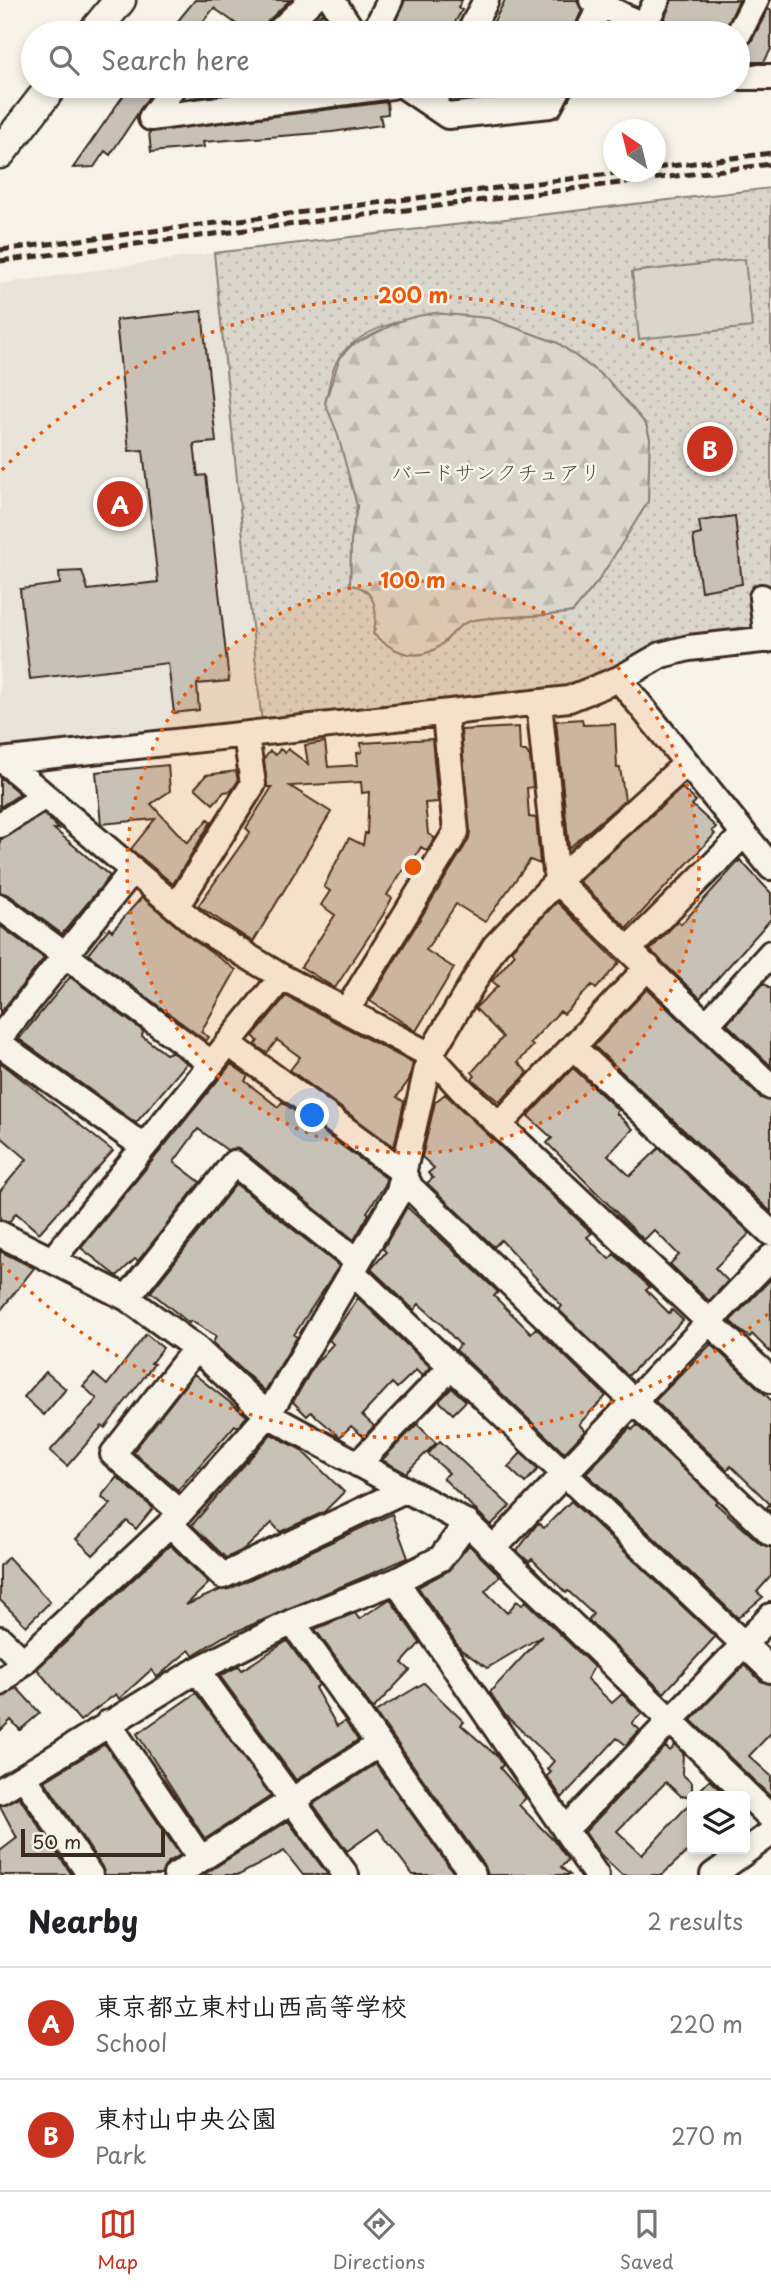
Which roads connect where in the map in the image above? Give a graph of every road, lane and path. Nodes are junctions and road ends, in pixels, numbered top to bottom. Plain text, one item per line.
1 (120, 0) edge
2 (313, 0) edge
3 (332, 0) edge
4 (390, 0) edge
5 (485, 0) edge
6 (657, 0) edge
7 (756, 0) edge
8 (597, 2) edge
9 (103, 21) edge
10 (290, 21) edge
11 (346, 21) edge
12 (380, 21) edge
13 (475, 21) edge
14 (590, 21) edge
15 (634, 21) edge
16 (653, 21) edge
17 (745, 21) edge
18 (771, 77) edge
19 (750, 78) edge
20 (43, 98) edge
21 (165, 98) edge
22 (302, 98) edge
23 (438, 98) edge
24 (554, 98) edge
25 (0, 153) edge
26 (762, 597) dead end
27 (769, 640) edge
28 (619, 679) junction
29 (539, 704) junction
30 (445, 714) junction
31 (246, 735) junction
32 (2, 761) edge
33 (686, 764) junction
34 (45, 796) junction
35 (0, 825) edge
36 (744, 834) junction
37 (771, 867) edge
38 (133, 870) junction
39 (557, 881) junction
40 (0, 907) edge
41 (176, 907) junction
42 (629, 949) junction
43 (771, 953) edge
44 (65, 954) junction
45 (648, 967) junction
46 (282, 977) junction
47 (347, 1010) junction
48 (707, 1024) junction
49 (0, 1037) edge
50 (228, 1043) junction
51 (0, 1044) edge
52 (573, 1046) junction
53 (430, 1055) junction
54 (211, 1063) junction
55 (771, 1087) edge
56 (499, 1125) junction
57 (144, 1147) junction
58 (403, 1172) junction
59 (771, 1233) edge
60 (0, 1234) edge
61 (771, 1257) edge
62 (52, 1260) junction
63 (355, 1267) junction
64 (127, 1297) junction
65 (709, 1321) junction
66 (197, 1349) junction
67 (452, 1366) junction
68 (771, 1380) edge
69 (634, 1402) junction
70 (268, 1415) junction
71 (358, 1464) junction
72 (565, 1473) junction
73 (405, 1490) junction
74 (175, 1518) junction
75 (467, 1522) junction
76 (771, 1533) edge
77 (494, 1548) junction
78 (396, 1581) junction
79 (771, 1616) edge
80 (292, 1622) junction
81 (0, 1639) edge
82 (744, 1644) junction
83 (24, 1662) junction
84 (197, 1670) junction
85 (771, 1670) edge
86 (0, 1684) edge
87 (671, 1720) junction
88 (108, 1723) junction
89 (378, 1745) junction
90 (24, 1777) junction
91 (0, 1791) edge
92 (291, 1802) junction
93 (771, 1818) edge
94 (565, 1830) junction
95 (771, 1833) edge
96 (201, 1859) junction
97 (90, 1875) edge
98 (176, 1875) edge
99 (346, 1875) edge
100 (473, 1875) edge
101 (596, 1875) edge
102 (713, 1875) edge

1 - 9 main road
2 - 10 street
3 - 11 street
4 - 12 street
5 - 13 street
6 - 16 street
7 - 17 street
8 - 14 street
8 - 15 street
18 - 19 street
20 - 25 main road
21 - 22 street
23 - 24 street
26 - 27 street
27 - 28 street
28 - 29 street
28 - 33 street
29 - 30 street
29 - 39 street
30 - 31 street
30 - 47 street
31 - 32 street
31 - 41 street
32 - 34 street
33 - 36 street
33 - 39 street
34 - 35 street
34 - 38 street
36 - 37 street
36 - 42 street
38 - 41 street
38 - 44 street
39 - 42 street
39 - 53 street
40 - 44 street
41 - 46 street
42 - 45 street
43 - 48 street
44 - 49 street
44 - 54 street
45 - 48 street
45 - 52 street
46 - 47 street
46 - 50 street
47 - 53 street
48 - 55 street
50 - 54 street
50 - 58 street
51 - 57 street
52 - 56 street
52 - 59 street
53 - 56 street
53 - 58 street
54 - 57 street
56 - 65 street
57 - 62 street
58 - 63 street
58 - 69 street
60 - 62 street
61 - 65 street
62 - 64 street
63 - 64 street
63 - 67 street
63 - 70 street
64 - 66 street
65 - 68 street
65 - 69 street
66 - 70 street
66 - 74 street
67 - 71 street
67 - 72 street
69 - 72 street
69 - 76 street
70 - 71 street
70 - 74 street
71 - 73 street
72 - 77 street
72 - 82 street
73 - 74 street
73 - 75 street
74 - 83 street
75 - 77 street
75 - 78 street
77 - 87 street
78 - 80 street
78 - 94 street
79 - 82 street
80 - 84 street
80 - 89 street
81 - 83 street
82 - 85 street
82 - 87 street
83 - 86 street
84 - 88 street
84 - 92 street
87 - 93 street
87 - 94 street
88 - 90 street
88 - 96 street
89 - 92 street
89 - 100 street
90 - 91 street
90 - 97 street
92 - 96 street
92 - 99 street
94 - 101 street
95 - 102 street
96 - 98 street

